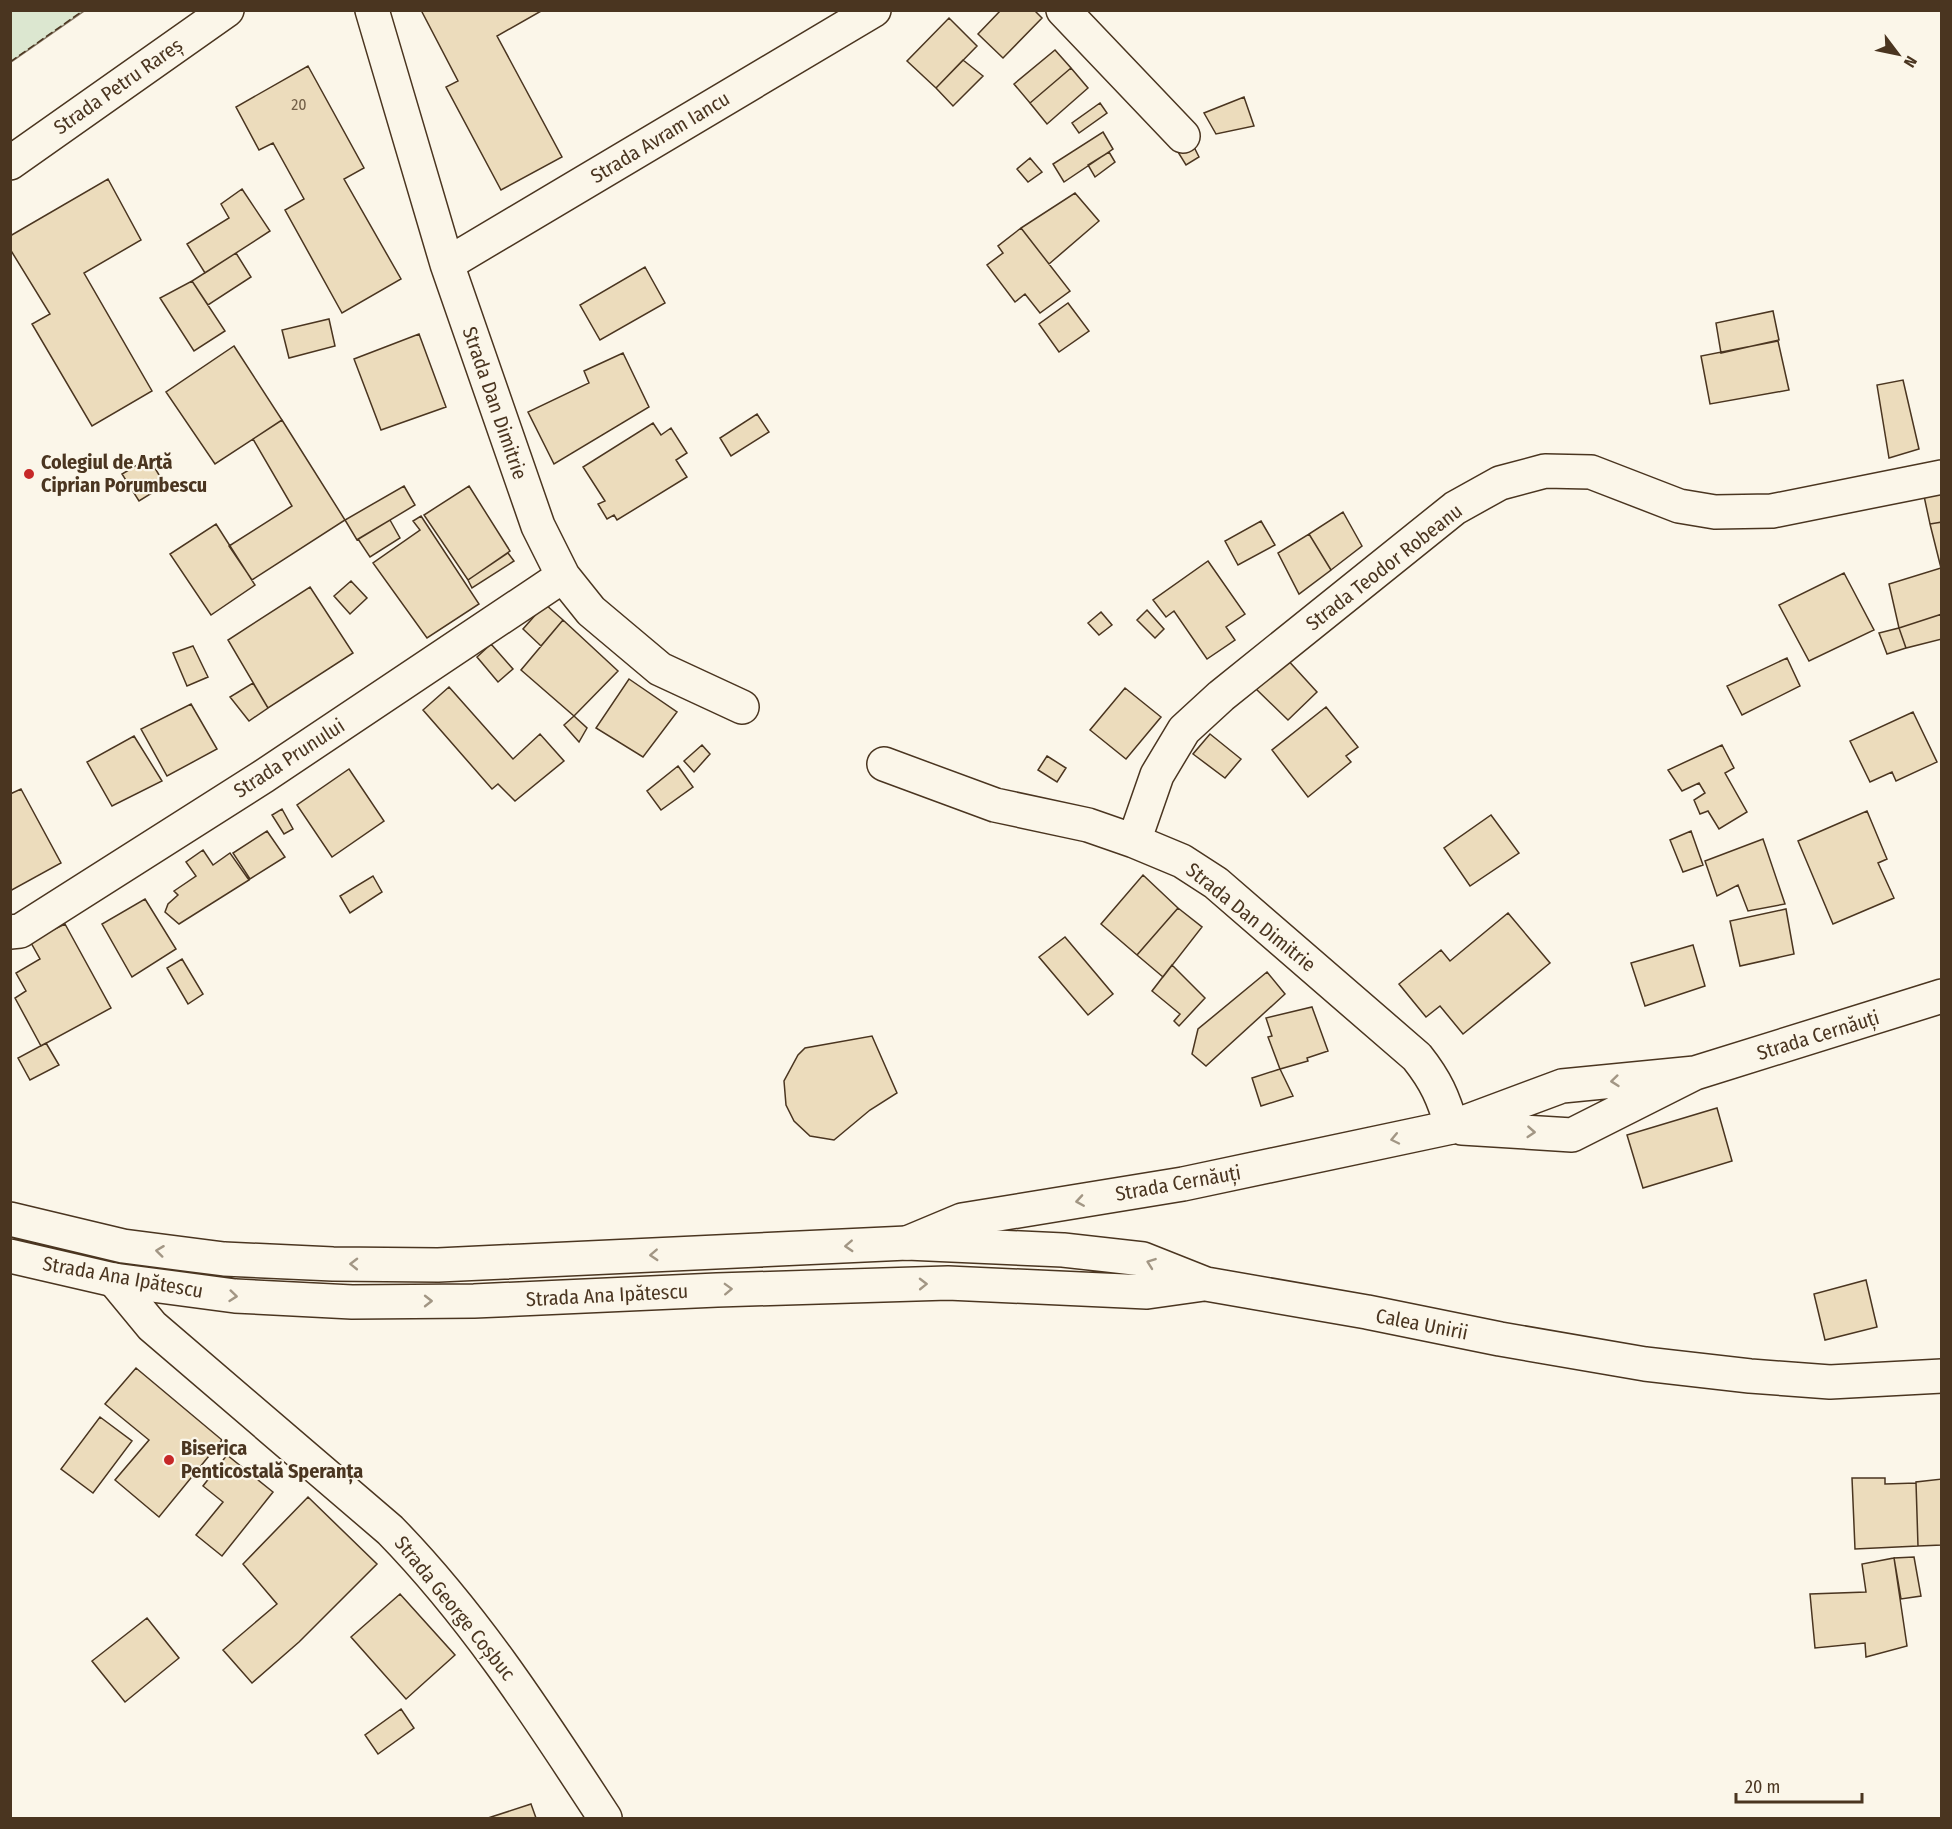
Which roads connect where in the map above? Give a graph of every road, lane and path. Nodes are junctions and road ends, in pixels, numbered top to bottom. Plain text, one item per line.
1 (226, 10) edge
2 (372, 10) edge
3 (873, 10) edge
4 (1064, 10) edge
5 (1183, 136) dead end
6 (10, 163) edge
7 (447, 264) junction
8 (1941, 477) edge
9 (562, 576) junction
10 (742, 707) dead end
11 (884, 764) dead end
12 (1134, 841) junction
13 (10, 932) edge
14 (1941, 996) edge
15 (1695, 1073) junction
16 (1452, 1127) junction
17 (10, 1219) edge
18 (907, 1243) junction
19 (10, 1256) edge
20 (114, 1280) junction
21 (1206, 1284) junction
22 (1941, 1376) edge
23 (605, 1818) edge

1 - 6 street, Strada Petru Rareș
2 - 7 street, Strada Dan Dimitrie
3 - 7 street, Strada Avram Iancu
4 - 5 street
7 - 9 street, Strada Dan Dimitrie
8 - 12 street, Strada Teodor Robeanu
9 - 10 street, Strada Dan Dimitrie
9 - 13 street, Strada Prunului
11 - 12 street, Strada Dan Dimitrie
12 - 16 street, Strada Dan Dimitrie
14 - 15 street, Strada Cernăuți
15 -> 16 street, Strada Cernăuți
16 -> 15 street, Strada Cernăuți
16 -> 18 street, Strada Cernăuți
18 -> 17 street, Strada Ana Ipătescu
21 -> 18 street, Calea Unirii
19 - 20 street, Strada Ana Ipătescu
20 -> 21 street, Strada Ana Ipătescu
20 - 23 street, Strada George Coșbuc
21 - 22 street, Calea Unirii

